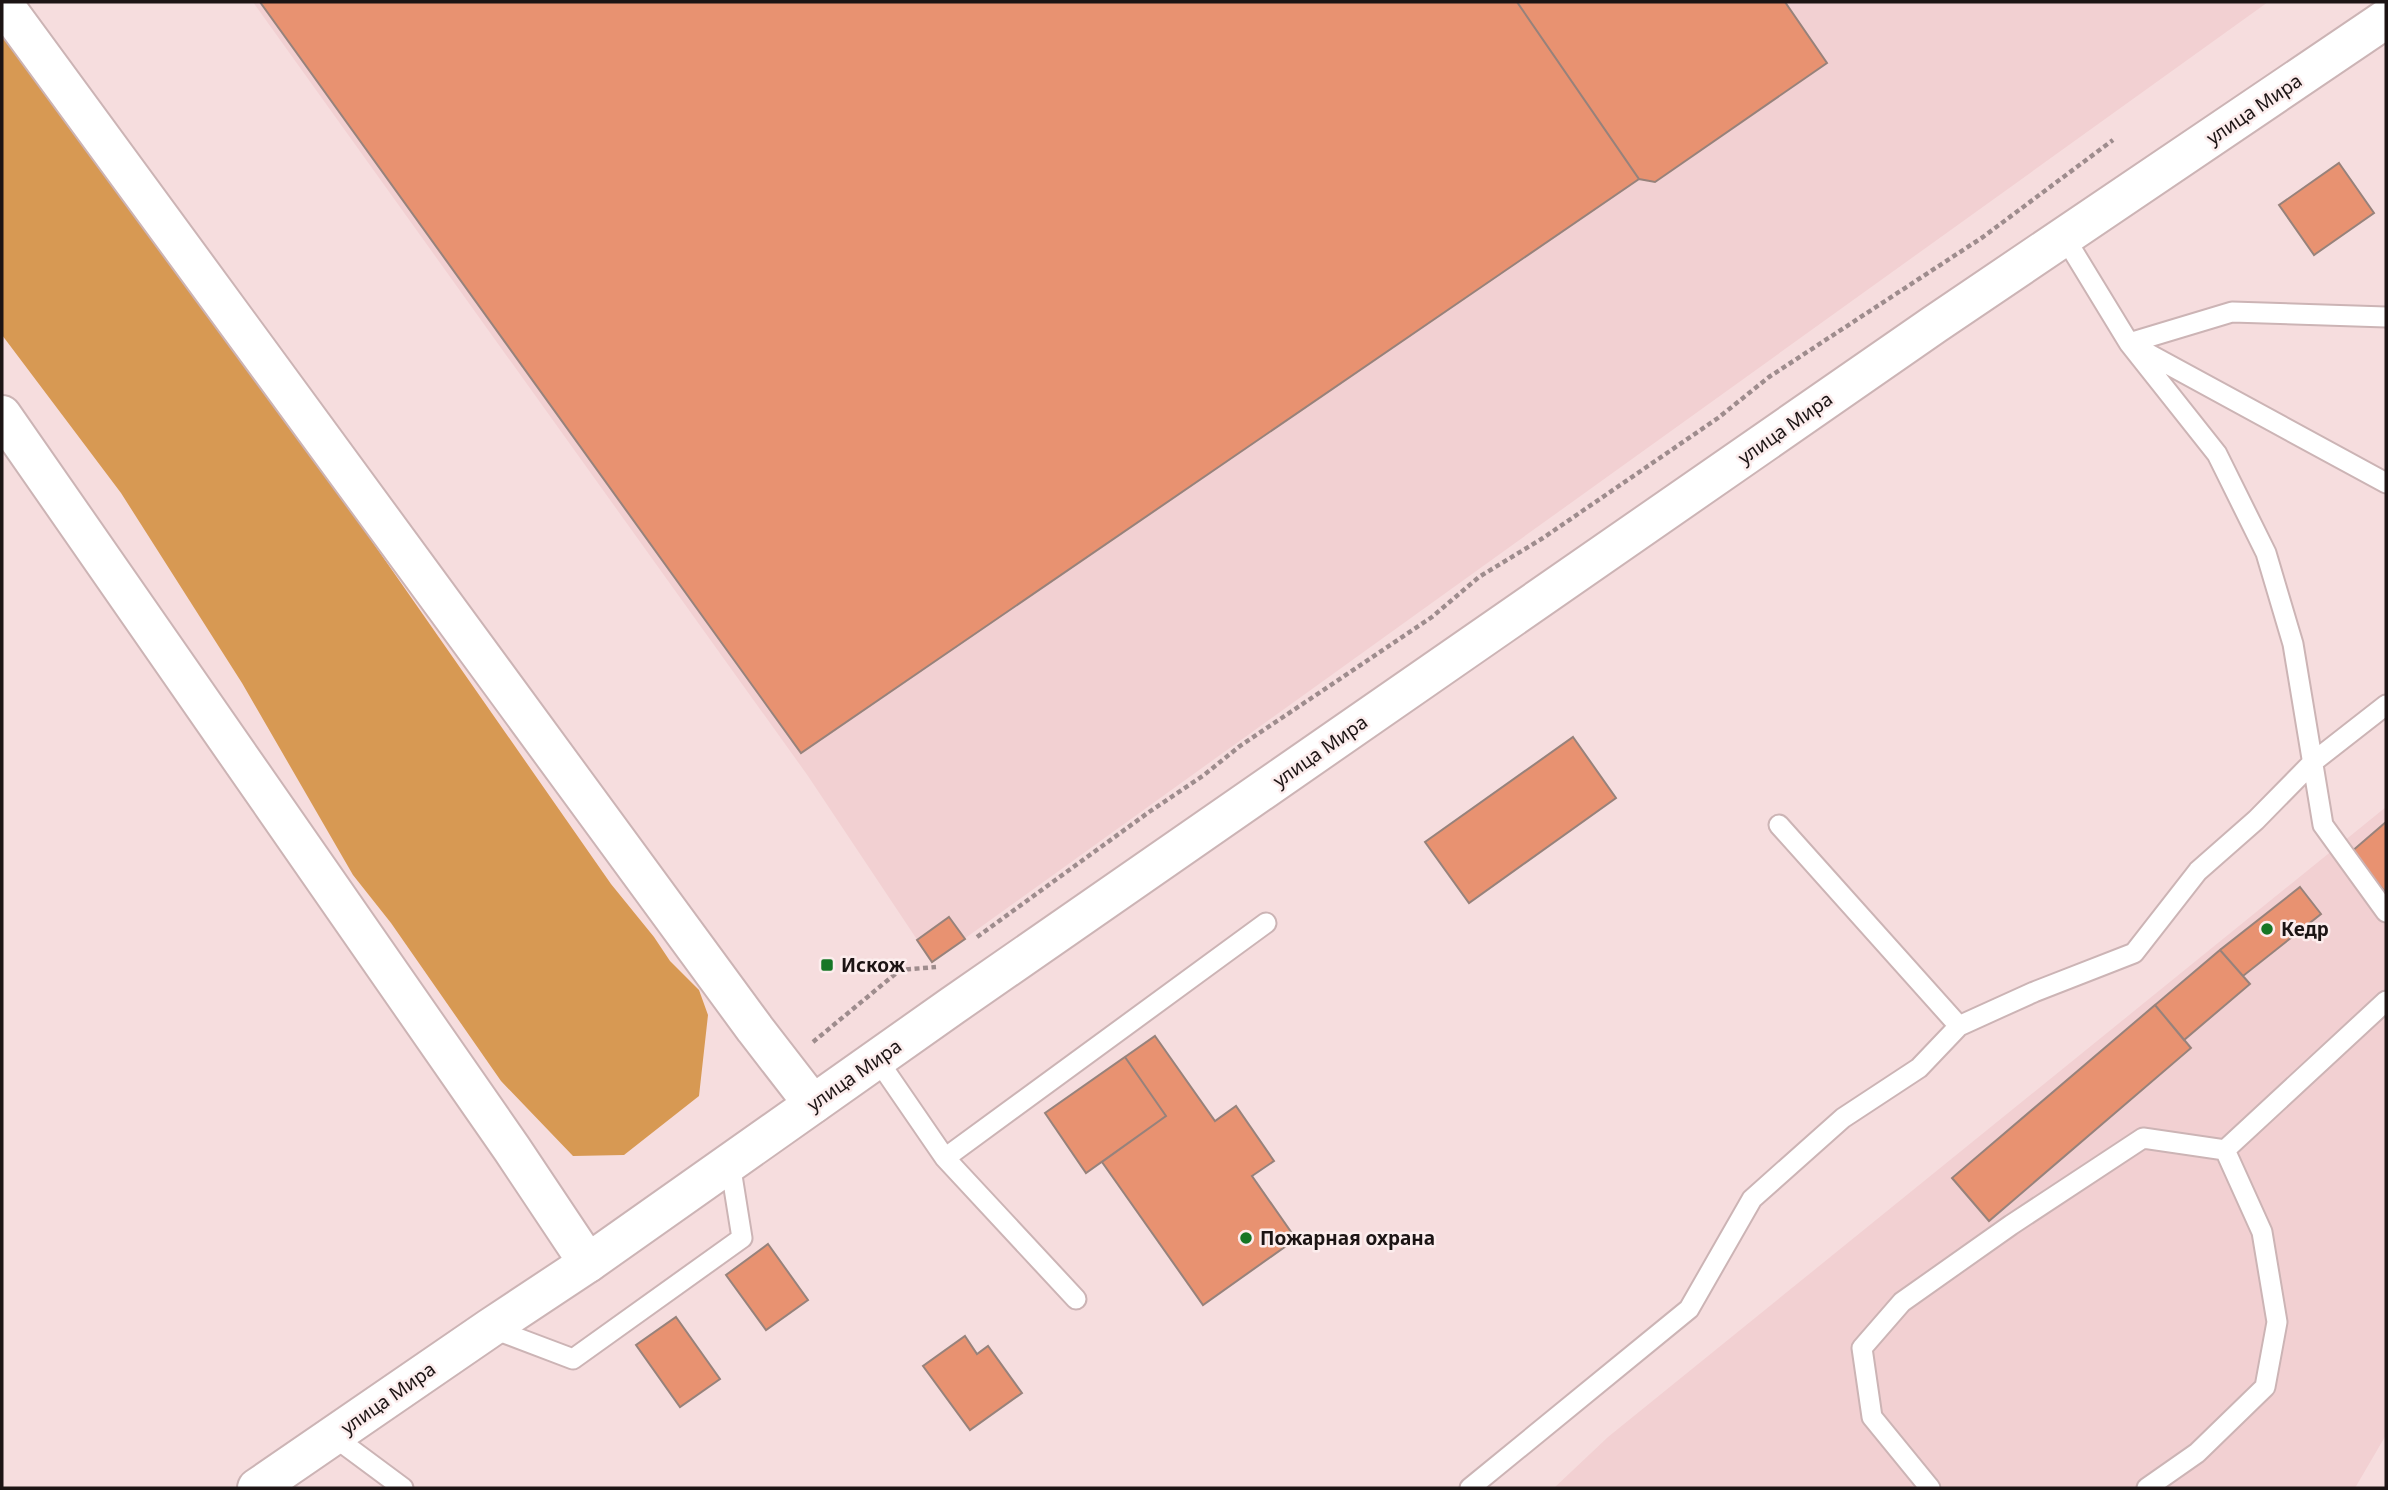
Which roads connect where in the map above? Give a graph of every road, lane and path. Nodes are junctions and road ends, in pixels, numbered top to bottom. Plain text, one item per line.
1 (2, 2) edge
2 (2386, 19) edge
3 (2113, 140) dead end
4 (2065, 238) junction
5 (2386, 317) edge
6 (2129, 343) junction
7 (2, 415) edge
8 (2386, 483) edge
9 (2386, 705) edge
10 (2313, 762) junction
11 (1779, 825) dead end
12 (2386, 912) edge
13 (1266, 923) dead end
14 (976, 938) dead end
15 (947, 960) dead end
16 (2386, 1001) edge
17 (1959, 1026) junction
18 (877, 1059) junction
19 (783, 1066) junction
20 (813, 1104) junction
21 (2225, 1150) junction
22 (945, 1158) junction
23 (730, 1163) junction
24 (587, 1263) junction
25 (1076, 1300) dead end
26 (489, 1328) junction
27 (333, 1436) junction
28 (257, 1488) edge
29 (403, 1488) edge
30 (1470, 1488) edge
31 (1930, 1488) edge
32 (2147, 1488) edge

1 - 19 main road
2 - 4 main road, улица Мира
3 - 14 path
4 - 6 lane
4 - 18 main road, улица Мира
5 - 6 lane
6 - 8 lane
6 - 10 lane
7 - 24 main road
9 - 10 lane
10 - 12 lane
10 - 17 lane
11 - 17 lane
13 - 22 lane
15 - 19 path
16 - 21 lane
17 - 30 lane
18 - 20 main road, улица Мира
18 - 22 lane
19 - 20 main road
20 - 23 main road, улица Мира
21 - 31 lane
21 - 32 lane
22 - 25 lane
23 - 24 main road, улица Мира
23 - 26 lane
24 - 26 main road, улица Мира
26 - 27 main road, улица Мира
27 - 28 main road, улица Мира
27 - 29 lane

